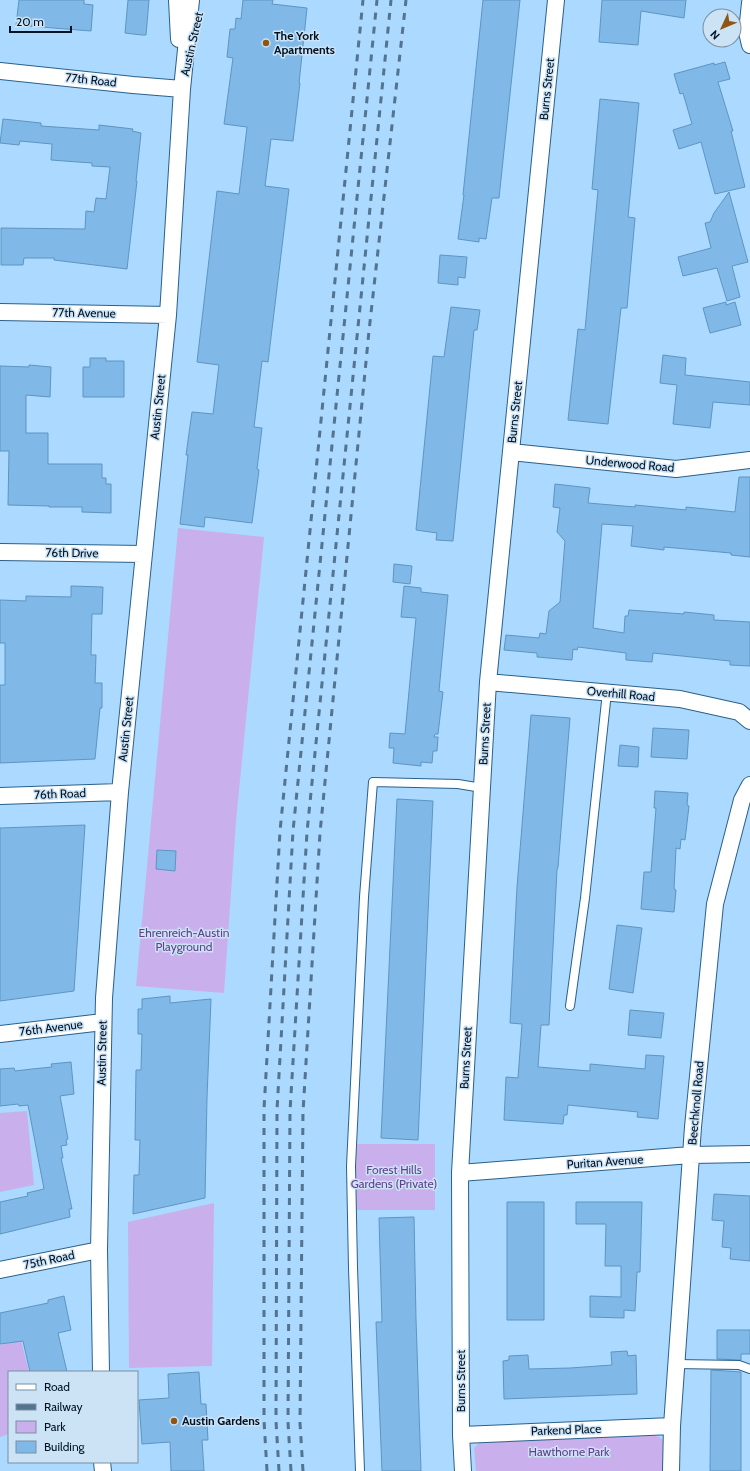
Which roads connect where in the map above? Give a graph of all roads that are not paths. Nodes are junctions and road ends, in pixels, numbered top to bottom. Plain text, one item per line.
1 (177, 0) edge
2 (191, 0) edge
3 (202, 0) edge
4 (556, 0) edge
5 (750, 3) edge
6 (750, 45) edge
7 (0, 71) edge
8 (182, 89) junction
9 (0, 312) edge
10 (168, 315) junction
11 (511, 452) junction
12 (750, 460) edge
13 (0, 552) edge
14 (143, 554) junction
15 (488, 682) junction
16 (607, 692) junction
17 (750, 721) edge
18 (750, 785) edge
19 (482, 788) junction
20 (120, 792) junction
21 (0, 796) edge
22 (570, 1006) dead end
23 (103, 1022) junction
24 (0, 1034) edge
25 (750, 1154) edge
26 (691, 1155) junction
27 (460, 1173) junction
28 (99, 1250) junction
29 (0, 1270) edge
30 (676, 1364) junction
31 (750, 1369) edge
32 (101, 1371) edge
33 (672, 1426) junction
34 (461, 1435) junction
35 (360, 1471) edge
36 (463, 1471) edge
37 (671, 1471) edge

1 - 8 street, Austin Street
2 - 8 street, Austin Street
3 - 8 street, Austin Street
4 - 11 street, Burns Street
5 - 6 street
7 - 8 street, 77th Road
8 - 10 street, Austin Street
9 - 10 street, 77th Avenue
10 - 14 street, Austin Street
11 - 12 street, Underwood Road
11 - 15 street, Burns Street
13 - 14 street, 76th Drive
14 - 20 street, Austin Street
15 - 16 street, Overhill Road
15 - 19 street, Burns Street
16 - 17 street, Overhill Road
16 - 22 lane
18 - 26 street, Beechknoll Road
19 - 27 street, Burns Street
19 - 35 lane
20 - 21 street, 76th Road
20 - 23 street, Austin Street
23 - 24 street, 76th Avenue
23 - 28 street, Austin Street
25 - 26 street, Puritan Avenue
26 - 27 street, Puritan Avenue
26 - 30 street, Beechknoll Road
27 - 34 street, Burns Street
28 - 29 street, 75th Road
28 - 32 street, Austin Street
30 - 31 lane
30 - 33 street, Beechknoll Road
33 - 34 street, Parkend Place
33 - 37 street, Beechknoll Road
34 - 36 street, Burns Street

